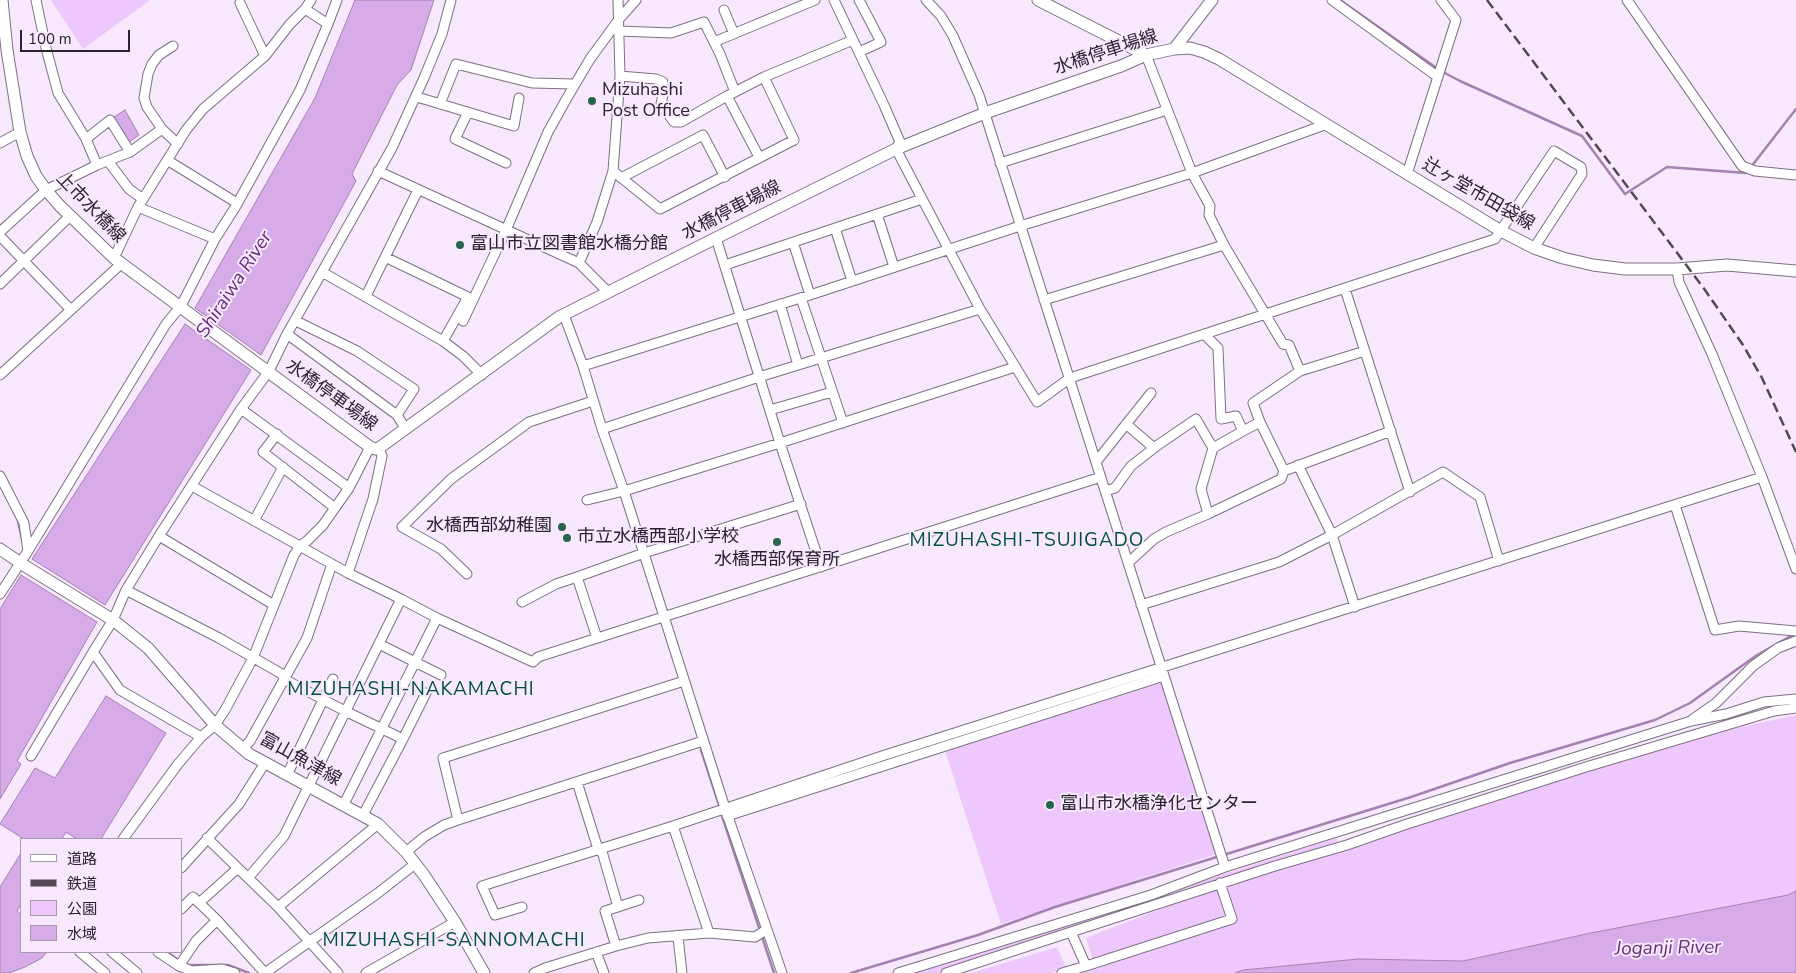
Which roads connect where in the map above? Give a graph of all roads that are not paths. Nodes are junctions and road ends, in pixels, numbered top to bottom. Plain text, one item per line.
1 (3, 0) edge
2 (36, 0) edge
3 (311, 0) edge
4 (337, 0) edge
5 (452, 0) edge
6 (618, 0) edge
7 (636, 0) edge
8 (816, 0) edge
9 (834, 0) edge
10 (859, 0) edge
11 (926, 0) edge
12 (1038, 0) edge
13 (1212, 0) edge
14 (1332, 0) edge
15 (1441, 0) edge
16 (1627, 0) edge
17 (240, 3) dead end
18 (305, 9) junction
19 (724, 10) dead end
20 (620, 18) junction
21 (328, 24) junction
22 (620, 31) junction
23 (734, 34) junction
24 (853, 40) junction
25 (714, 42) junction
26 (173, 46) dead end
27 (1174, 49) junction
28 (4, 51) edge
29 (859, 52) junction
30 (1146, 55) junction
31 (265, 56) junction
32 (620, 76) junction
33 (764, 77) junction
34 (1438, 77) junction
35 (574, 84) junction
36 (731, 94) junction
37 (417, 97) junction
38 (519, 98) dead end
39 (440, 104) junction
40 (1168, 110) junction
41 (468, 112) junction
42 (985, 113) junction
43 (1327, 124) junction
44 (162, 129) junction
45 (20, 132) junction
46 (86, 140) junction
47 (0, 143) edge
48 (178, 144) junction
49 (896, 150) junction
50 (130, 152) junction
51 (759, 157) junction
52 (167, 160) junction
53 (108, 161) junction
54 (506, 163) dead end
55 (1000, 163) junction
56 (97, 165) junction
57 (378, 171) junction
58 (613, 171) junction
59 (1192, 172) junction
60 (1407, 174) junction
61 (1796, 175) edge
62 (725, 177) junction
63 (621, 178) junction
64 (46, 190) junction
65 (418, 190) junction
66 (143, 199) junction
67 (922, 199) junction
68 (237, 203) junction
69 (138, 208) junction
70 (877, 214) junction
71 (70, 216) junction
72 (1020, 226) junction
73 (836, 228) junction
74 (506, 230) junction
75 (1501, 231) junction
76 (0, 234) edge
77 (716, 238) junction
78 (215, 239) junction
79 (792, 242) junction
80 (1224, 245) junction
81 (1534, 248) junction
82 (948, 249) junction
83 (386, 257) junction
84 (25, 260) junction
85 (118, 261) junction
86 (579, 263) junction
87 (725, 265) junction
88 (894, 267) junction
89 (1677, 269) junction
90 (1796, 271) edge
91 (322, 272) junction
92 (852, 281) junction
93 (0, 284) edge
94 (1345, 289) junction
95 (608, 292) junction
96 (366, 296) junction
97 (805, 296) junction
98 (471, 298) junction
99 (1044, 300) junction
100 (780, 304) junction
101 (183, 308) junction
102 (980, 309) junction
103 (71, 310) junction
104 (1266, 314) junction
105 (564, 315) junction
106 (740, 317) junction
107 (296, 321) junction
108 (464, 321) dead end
109 (287, 334) junction
110 (1204, 334) junction
111 (443, 341) junction
112 (1365, 351) junction
113 (820, 358) junction
114 (798, 365) junction
115 (583, 366) junction
116 (1015, 367) junction
117 (265, 369) junction
118 (1, 371) edge
119 (1300, 371) junction
120 (482, 375) junction
121 (759, 377) junction
122 (1070, 378) junction
123 (832, 392) junction
124 (1151, 393) dead end
125 (593, 401) junction
126 (241, 409) junction
127 (770, 410) junction
128 (397, 415) junction
129 (1260, 422) junction
130 (844, 423) junction
131 (1126, 424) junction
132 (405, 428) junction
133 (602, 429) junction
134 (1391, 430) junction
135 (1243, 431) junction
136 (276, 434) junction
137 (780, 443) junction
138 (375, 448) junction
139 (1154, 448) junction
140 (1213, 448) junction
141 (1096, 462) junction
142 (1298, 465) junction
143 (283, 467) junction
144 (1284, 471) junction
145 (0, 476) edge
146 (1762, 477) junction
147 (1101, 478) junction
148 (192, 486) junction
149 (349, 488) junction
150 (3, 489) edge
151 (624, 491) junction
152 (1105, 491) junction
153 (1410, 492) junction
154 (587, 500) dead end
155 (801, 504) junction
156 (1675, 504) junction
157 (335, 508) junction
158 (1208, 514) junction
159 (254, 521) junction
160 (1332, 535) junction
161 (159, 536) junction
162 (301, 546) junction
163 (0, 549) edge
164 (28, 551) junction
165 (644, 553) junction
166 (1498, 561) junction
167 (1128, 563) junction
168 (332, 564) junction
169 (23, 565) junction
170 (821, 567) junction
171 (1796, 569) edge
172 (348, 573) junction
173 (467, 574) dead end
174 (576, 577) junction
175 (126, 590) junction
176 (0, 594) edge
177 (401, 598) junction
178 (522, 602) dead end
179 (274, 605) junction
180 (1141, 605) junction
181 (1355, 607) junction
182 (664, 617) junction
183 (109, 618) junction
184 (437, 618) junction
185 (1796, 631) edge
186 (597, 638) junction
187 (1796, 641) edge
188 (379, 644) junction
189 (93, 652) junction
190 (253, 658) junction
191 (415, 662) junction
192 (1163, 672) junction
193 (441, 675) dead end
194 (333, 679) dead end
195 (284, 680) junction
196 (684, 681) junction
197 (426, 693) dead end
198 (1796, 699) edge
199 (324, 700) junction
200 (1796, 708) edge
201 (345, 711) junction
202 (1691, 721) junction
203 (215, 724) junction
204 (381, 728) junction
205 (201, 737) junction
206 (404, 739) junction
207 (703, 740) junction
208 (243, 748) junction
209 (31, 756) dead end
210 (265, 764) junction
211 (287, 775) junction
212 (577, 782) junction
213 (309, 786) junction
214 (344, 804) junction
215 (726, 812) junction
216 (363, 815) junction
217 (458, 820) junction
218 (378, 824) junction
219 (673, 826) junction
220 (124, 838) edge
221 (207, 838) junction
222 (599, 849) junction
223 (406, 852) junction
224 (415, 864) junction
225 (182, 867) edge
226 (1225, 867) junction
227 (238, 868) junction
228 (248, 878) junction
229 (1220, 883) junction
230 (639, 900) dead end
231 (199, 903) junction
232 (618, 906) junction
233 (278, 907) junction
234 (522, 907) dead end
235 (182, 908) edge
236 (218, 920) junction
237 (455, 922) junction
238 (766, 930) junction
239 (1071, 932) junction
240 (709, 933) junction
241 (678, 937) junction
242 (310, 942) junction
243 (616, 946) junction
244 (596, 952) junction
245 (81, 953) edge
246 (113, 953) edge
247 (160, 953) edge
248 (179, 966) junction
249 (1086, 966) junction
250 (211, 971) edge
251 (105, 973) edge
252 (137, 973) edge
253 (235, 973) edge
254 (265, 973) edge
255 (338, 973) edge
256 (366, 973) edge
257 (484, 973) edge
258 (534, 973) edge
259 (604, 973) edge
260 (682, 973) edge
261 (782, 973) edge
262 (898, 973) edge
263 (946, 973) edge
264 (1062, 973) edge

1 - 28 main road, 上市水橋線
2 - 46 street
3 - 18 street
4 - 21 street
5 - 37 street
6 - 20 street
7 - 20 street
8 - 23 street
9 - 24 street
10 - 29 street
11 - 42 street
12 - 30 main road
13 - 27 main road, 水橋停車場線
14 - 34 street
15 - 34 street
16 - 61 street
17 - 31 street
18 - 21 street
18 - 31 street
19 - 23 street
20 - 22 street
20 - 35 street
21 - 68 street
22 - 25 street
22 - 32 street
23 - 25 street
24 - 29 street
24 - 33 street
25 - 36 street
26 - 44 street
27 - 30 main road, 水橋停車場線
27 - 43 main road, 辻ヶ堂市田袋線
28 - 45 main road, 上市水橋線
29 - 49 street
30 - 40 street
30 - 42 main road, 水橋停車場線
31 - 48 street
32 - 36 street
32 - 58 street
33 - 36 street
33 - 51 street
34 - 60 street
35 - 39 street
35 - 74 street
36 - 51 street
37 - 39 street
37 - 57 street
38 - 41 street
39 - 41 street
40 - 55 street
40 - 59 street
41 - 54 street
42 - 49 main road, 水橋停車場線
42 - 55 street
43 - 59 street
43 - 60 main road, 辻ヶ堂市田袋線
44 - 48 street
44 - 50 street
45 - 47 street
45 - 64 main road, 上市水橋線
46 - 50 street
46 - 56 street
48 - 52 street
49 - 67 street
49 - 77 main road, 水橋停車場線
50 - 53 street
51 - 62 street
52 - 66 street
52 - 68 street
53 - 56 street
53 - 66 street
55 - 72 street
56 - 64 street
57 - 65 street
57 - 91 street
58 - 63 street
58 - 86 street
59 - 72 street
59 - 80 street
60 - 75 main road, 辻ヶ堂市田袋線
62 - 63 street
62 - 63 street
64 - 71 main road, 上市水橋線
64 - 76 street
65 - 74 street
65 - 83 street
66 - 69 street
67 - 70 street
67 - 82 street
68 - 78 street
69 - 78 street
69 - 85 street
70 - 73 street
70 - 88 street
71 - 84 street
71 - 85 main road, 上市水橋線
72 - 82 street
72 - 99 street
73 - 79 street
73 - 92 street
74 - 86 street
74 - 98 street
75 - 81 main road, 辻ヶ堂市田袋線
75 - 81 street
75 - 94 street
76 - 84 street
77 - 87 street
77 - 95 main road, 水橋停車場線
78 - 101 street
79 - 87 street
79 - 97 street
80 - 99 street
80 - 104 street
81 - 89 main road, 辻ヶ堂市田袋線
82 - 88 street
82 - 102 street
83 - 96 street
83 - 98 street
84 - 93 street
84 - 103 street
85 - 101 main road, 水橋停車場線
85 - 103 street
86 - 95 street
87 - 106 street
88 - 92 street
89 - 90 main road, 辻ヶ堂市田袋線
89 - 146 street
91 - 96 street
91 - 107 street
92 - 97 street
94 - 104 street
94 - 112 street
95 - 105 main road, 水橋停車場線
96 - 111 street
97 - 100 street
97 - 113 street
98 - 108 street
98 - 111 street
99 - 122 street
100 - 106 street
100 - 114 street
101 - 117 main road, 水橋停車場線
101 - 164 street
102 - 113 street
102 - 116 street
103 - 118 street
104 - 110 street
104 - 119 street
105 - 115 street
105 - 120 main road, 水橋停車場線
106 - 115 street
106 - 121 street
107 - 109 street
107 - 128 street
109 - 117 street
109 - 128 street
110 - 122 street
110 - 135 street
111 - 120 street
112 - 119 street
112 - 134 street
113 - 114 street
113 - 123 street
114 - 121 street
115 - 125 street
116 - 122 street
116 - 130 street
117 - 126 street
117 - 138 main road, 水橋停車場線
119 - 129 street
120 - 132 main road, 水橋停車場線
121 - 127 street
121 - 133 street
122 - 141 street
123 - 127 street
123 - 130 street
124 - 131 street
125 - 133 street
125 - 173 street
126 - 136 street
126 - 148 street
127 - 137 street
128 - 132 street
129 - 135 street
129 - 144 street
130 - 137 street
131 - 139 street
131 - 141 street
132 - 138 main road, 水橋停車場線
133 - 151 street
134 - 142 street
134 - 153 street
135 - 140 street
136 - 143 street
136 - 149 street
137 - 151 street
137 - 155 street
138 - 149 street
138 - 172 street
139 - 140 street
139 - 152 street
140 - 158 street
141 - 147 street
142 - 144 street
142 - 160 street
143 - 157 street
143 - 159 street
144 - 158 street
145 - 150 street
146 - 156 street
146 - 171 street
147 - 152 street
147 - 170 street
148 - 159 street
148 - 161 street
149 - 157 street
150 - 164 street
151 - 154 street
151 - 165 street
152 - 167 street
153 - 160 street
153 - 166 street
155 - 165 street
155 - 170 street
156 - 166 street
156 - 185 street
157 - 162 street
158 - 167 street
159 - 162 street
160 - 180 street
160 - 181 street
161 - 175 street
161 - 179 street
162 - 168 street
162 - 179 street
163 - 169 main road, 富山魚津線
164 - 169 street
165 - 174 street
165 - 182 street
166 - 181 street
167 - 180 street
168 - 172 street
168 - 195 street
169 - 176 street
169 - 183 main road, 富山魚津線
170 - 182 street
172 - 177 street
174 - 178 street
174 - 186 street
175 - 183 street
175 - 190 street
177 - 184 street
177 - 188 street
179 - 190 street
180 - 192 street
181 - 192 street
182 - 186 street
182 - 196 street
183 - 189 street
183 - 203 main road, 富山魚津線
184 - 186 street
184 - 191 street
187 - 202 street
188 - 191 street
188 - 201 street
189 - 205 street
189 - 209 street
190 - 195 street
190 - 203 street
191 - 193 street
191 - 204 street
192 - 215 street
192 - 226 street
194 - 199 street
195 - 199 street
195 - 208 street
196 - 207 street
196 - 217 street
197 - 206 street
198 - 202 street
199 - 201 street
199 - 211 street
200 - 229 street
201 - 204 street
201 - 213 street
202 - 226 street
203 - 205 street
203 - 208 main road, 富山魚津線
204 - 206 street
204 - 214 street
205 - 220 street
206 - 216 street
207 - 212 street
207 - 215 street
208 - 210 main road, 富山魚津線
210 - 211 main road, 富山魚津線
210 - 221 street
211 - 213 main road, 富山魚津線
212 - 217 street
212 - 222 street
213 - 214 main road, 富山魚津線
213 - 228 street
214 - 216 main road, 富山魚津線
215 - 219 street
215 - 238 street
216 - 218 main road, 富山魚津線
217 - 223 street
218 - 223 main road, 富山魚津線
218 - 233 street
219 - 222 street
219 - 240 street
221 - 225 street
221 - 227 street
222 - 232 street
222 - 234 street
223 - 224 main road, 富山魚津線
224 - 237 main road, 富山魚津線
224 - 242 street
226 - 262 street
227 - 228 street
227 - 231 street
228 - 233 street
229 - 239 street
229 - 249 street
230 - 232 street
231 - 235 street
231 - 236 street
232 - 243 street
233 - 242 street
236 - 248 street
236 - 254 street
237 - 256 street
237 - 257 main road, 富山魚津線
238 - 240 street
238 - 261 street
239 - 249 street
239 - 263 street
240 - 241 street
241 - 243 street
241 - 260 street
242 - 254 street
242 - 255 street
243 - 244 street
244 - 258 street
244 - 259 street
245 - 251 street
246 - 252 street
247 - 248 street
248 - 250 street
249 - 264 street
250 - 253 street

